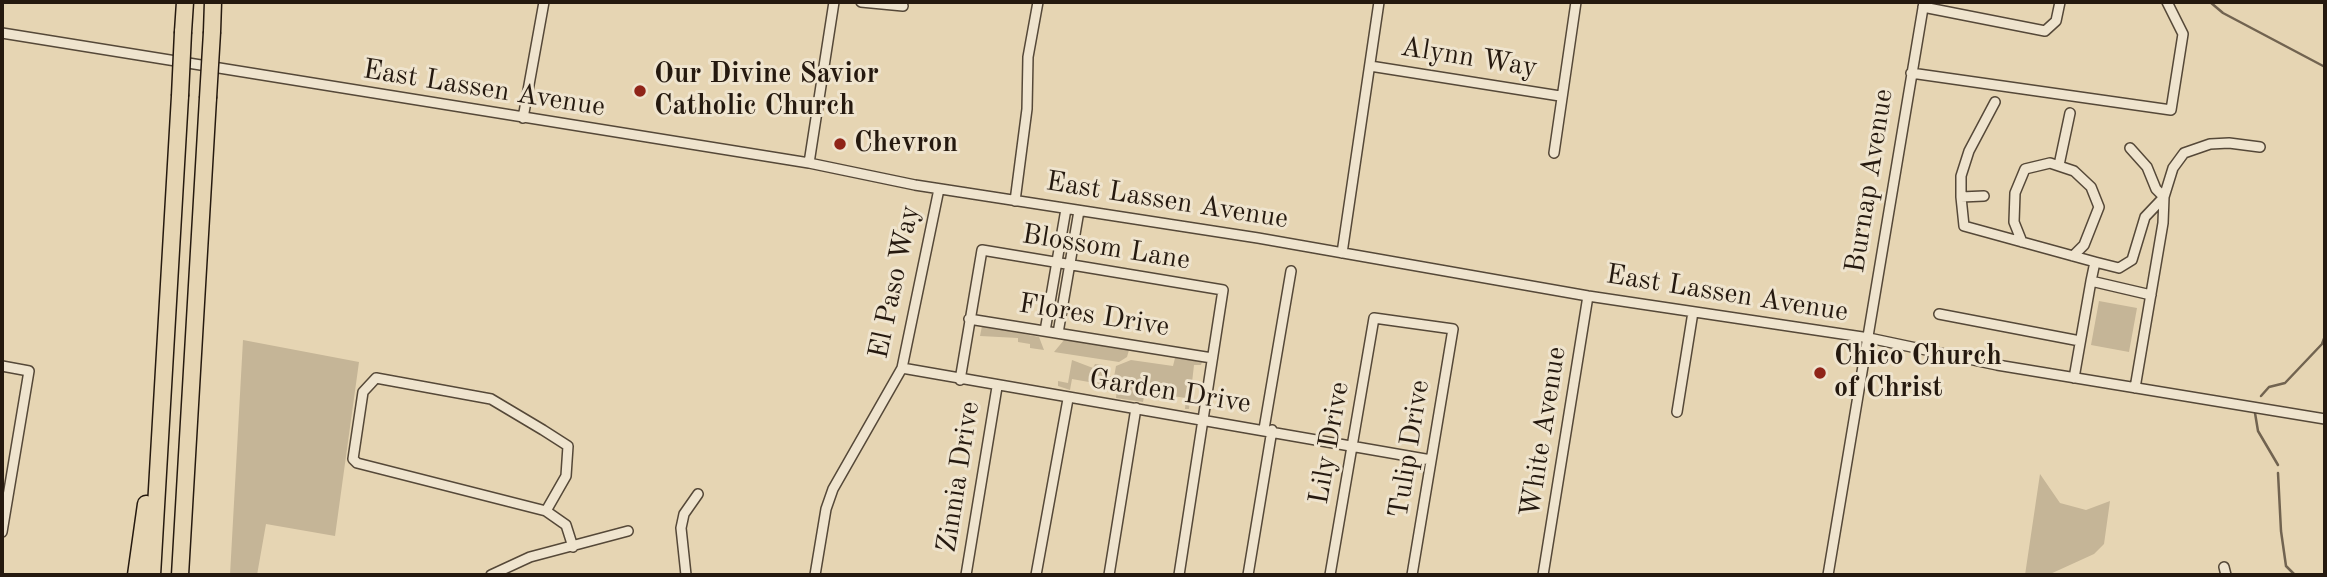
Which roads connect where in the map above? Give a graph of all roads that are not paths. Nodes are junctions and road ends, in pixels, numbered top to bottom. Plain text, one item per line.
1 (185, 2) edge
2 (214, 2) edge
3 (544, 2) edge
4 (834, 2) edge
5 (861, 2) edge
6 (1038, 2) edge
7 (1379, 2) edge
8 (1576, 2) edge
9 (2060, 2) edge
10 (2167, 2) edge
11 (1924, 4) edge
12 (903, 6) dead end
13 (2, 33) edge
14 (1370, 66) junction
15 (1911, 74) junction
16 (1560, 96) junction
17 (1995, 102) dead end
18 (2070, 113) dead end
19 (523, 118) junction
20 (2260, 147) dead end
21 (2130, 148) dead end
22 (1554, 153) dead end
23 (809, 163) junction
24 (2059, 165) junction
25 (939, 189) junction
26 (1984, 196) dead end
27 (1961, 197) junction
28 (2164, 197) junction
29 (1015, 201) junction
30 (1066, 209) junction
31 (1079, 211) junction
32 (2022, 242) junction
33 (982, 250) joint
34 (1342, 253) junction
35 (2073, 256) junction
36 (2095, 262) junction
37 (1057, 263) junction
38 (1070, 265) junction
39 (1291, 271) dead end
40 (2091, 281) junction
41 (2151, 295) junction
42 (1588, 296) junction
43 (1693, 312) junction
44 (1939, 314) dead end
45 (969, 319) junction
46 (1452, 330) joint
47 (1045, 331) junction
48 (1058, 333) junction
49 (1869, 338) junction
50 (2080, 341) junction
51 (1212, 358) junction
52 (2, 366) edge
53 (902, 368) junction
54 (2074, 378) junction
55 (960, 380) junction
56 (997, 387) junction
57 (2135, 388) junction
58 (1068, 399) junction
59 (1136, 408) junction
60 (1676, 412) dead end
61 (2325, 419) edge
62 (1205, 420) junction
63 (160, 426) junction
64 (1268, 430) junction
65 (1352, 446) junction
66 (1431, 460) junction
67 (186, 478) junction
68 (698, 494) dead end
69 (545, 511) junction
70 (628, 531) dead end
71 (2, 532) edge
72 (573, 547) junction
73 (136, 575) edge
74 (152, 575) edge
75 (180, 575) edge
76 (191, 575) edge
77 (491, 575) edge
78 (686, 575) edge
79 (815, 575) edge
80 (967, 575) edge
81 (1036, 575) edge
82 (1109, 575) edge
83 (1179, 575) edge
84 (1248, 575) edge
85 (1330, 575) edge
86 (1412, 575) edge
87 (1543, 575) edge
88 (1828, 575) edge

1 - 63 highway, bridge
2 - 67 highway, bridge
3 - 19 street
4 - 23 street
5 - 12 street
6 - 29 street
7 - 14 street
8 - 16 street
9 - 11 street
10 - 15 street
11 - 15 street, Burnap Avenue
13 - 19 street, East Lassen Avenue
14 - 16 street, Alynn Way
14 - 34 street
15 - 49 street, Burnap Avenue
16 - 22 street
17 - 27 street
18 - 24 street
19 - 23 street, East Lassen Avenue
20 - 28 street
21 - 28 street
23 - 25 street, East Lassen Avenue
24 - 32 street
24 - 35 street
25 - 29 street, East Lassen Avenue
25 - 53 street, El Paso Way
26 - 27 street
27 - 32 street
28 - 36 street
28 - 41 street
29 - 30 street, East Lassen Avenue
30 - 31 street, East Lassen Avenue
30 - 37 street
31 - 34 street, East Lassen Avenue
31 - 38 street
32 - 35 street
33 - 37 street, Blossom Lane
33 - 45 street, Zinnia Drive
34 - 42 street, East Lassen Avenue
35 - 36 street
36 - 40 street
37 - 38 street, Blossom Lane
37 - 47 street
38 - 48 street
38 - 51 street, Blossom Lane
39 - 64 street
40 - 41 street
40 - 50 street
41 - 57 street
42 - 43 street, East Lassen Avenue
42 - 87 street, White Avenue
43 - 49 street, East Lassen Avenue
43 - 60 street
44 - 50 street
45 - 47 street, Flores Drive
45 - 55 street, Zinnia Drive
46 - 65 street, Lily Drive
46 - 66 street, Tulip Drive
47 - 48 street, Flores Drive
48 - 51 street, Flores Drive
49 - 54 street, East Lassen Avenue
49 - 88 street, Burnap Avenue
50 - 54 street
51 - 62 street
52 - 71 street
53 - 55 street, Garden Drive
53 - 79 street, El Paso Way
54 - 57 street, East Lassen Avenue
55 - 56 street, Garden Drive
56 - 58 street, Garden Drive
56 - 80 street, Zinnia Drive
57 - 61 street, East Lassen Avenue
58 - 59 street, Garden Drive
58 - 81 street
59 - 62 street, Garden Drive
59 - 82 street
62 - 64 street, Garden Drive
62 - 83 street
63 - 73 highway
63 - 74 highway
64 - 65 street, Garden Drive
64 - 84 street
65 - 66 street, Garden Drive
65 - 85 street, Lily Drive
66 - 86 street, Tulip Drive
67 - 75 highway
67 - 76 highway
68 - 78 street
69 - 69 street
69 - 72 street
70 - 72 street
72 - 77 street

